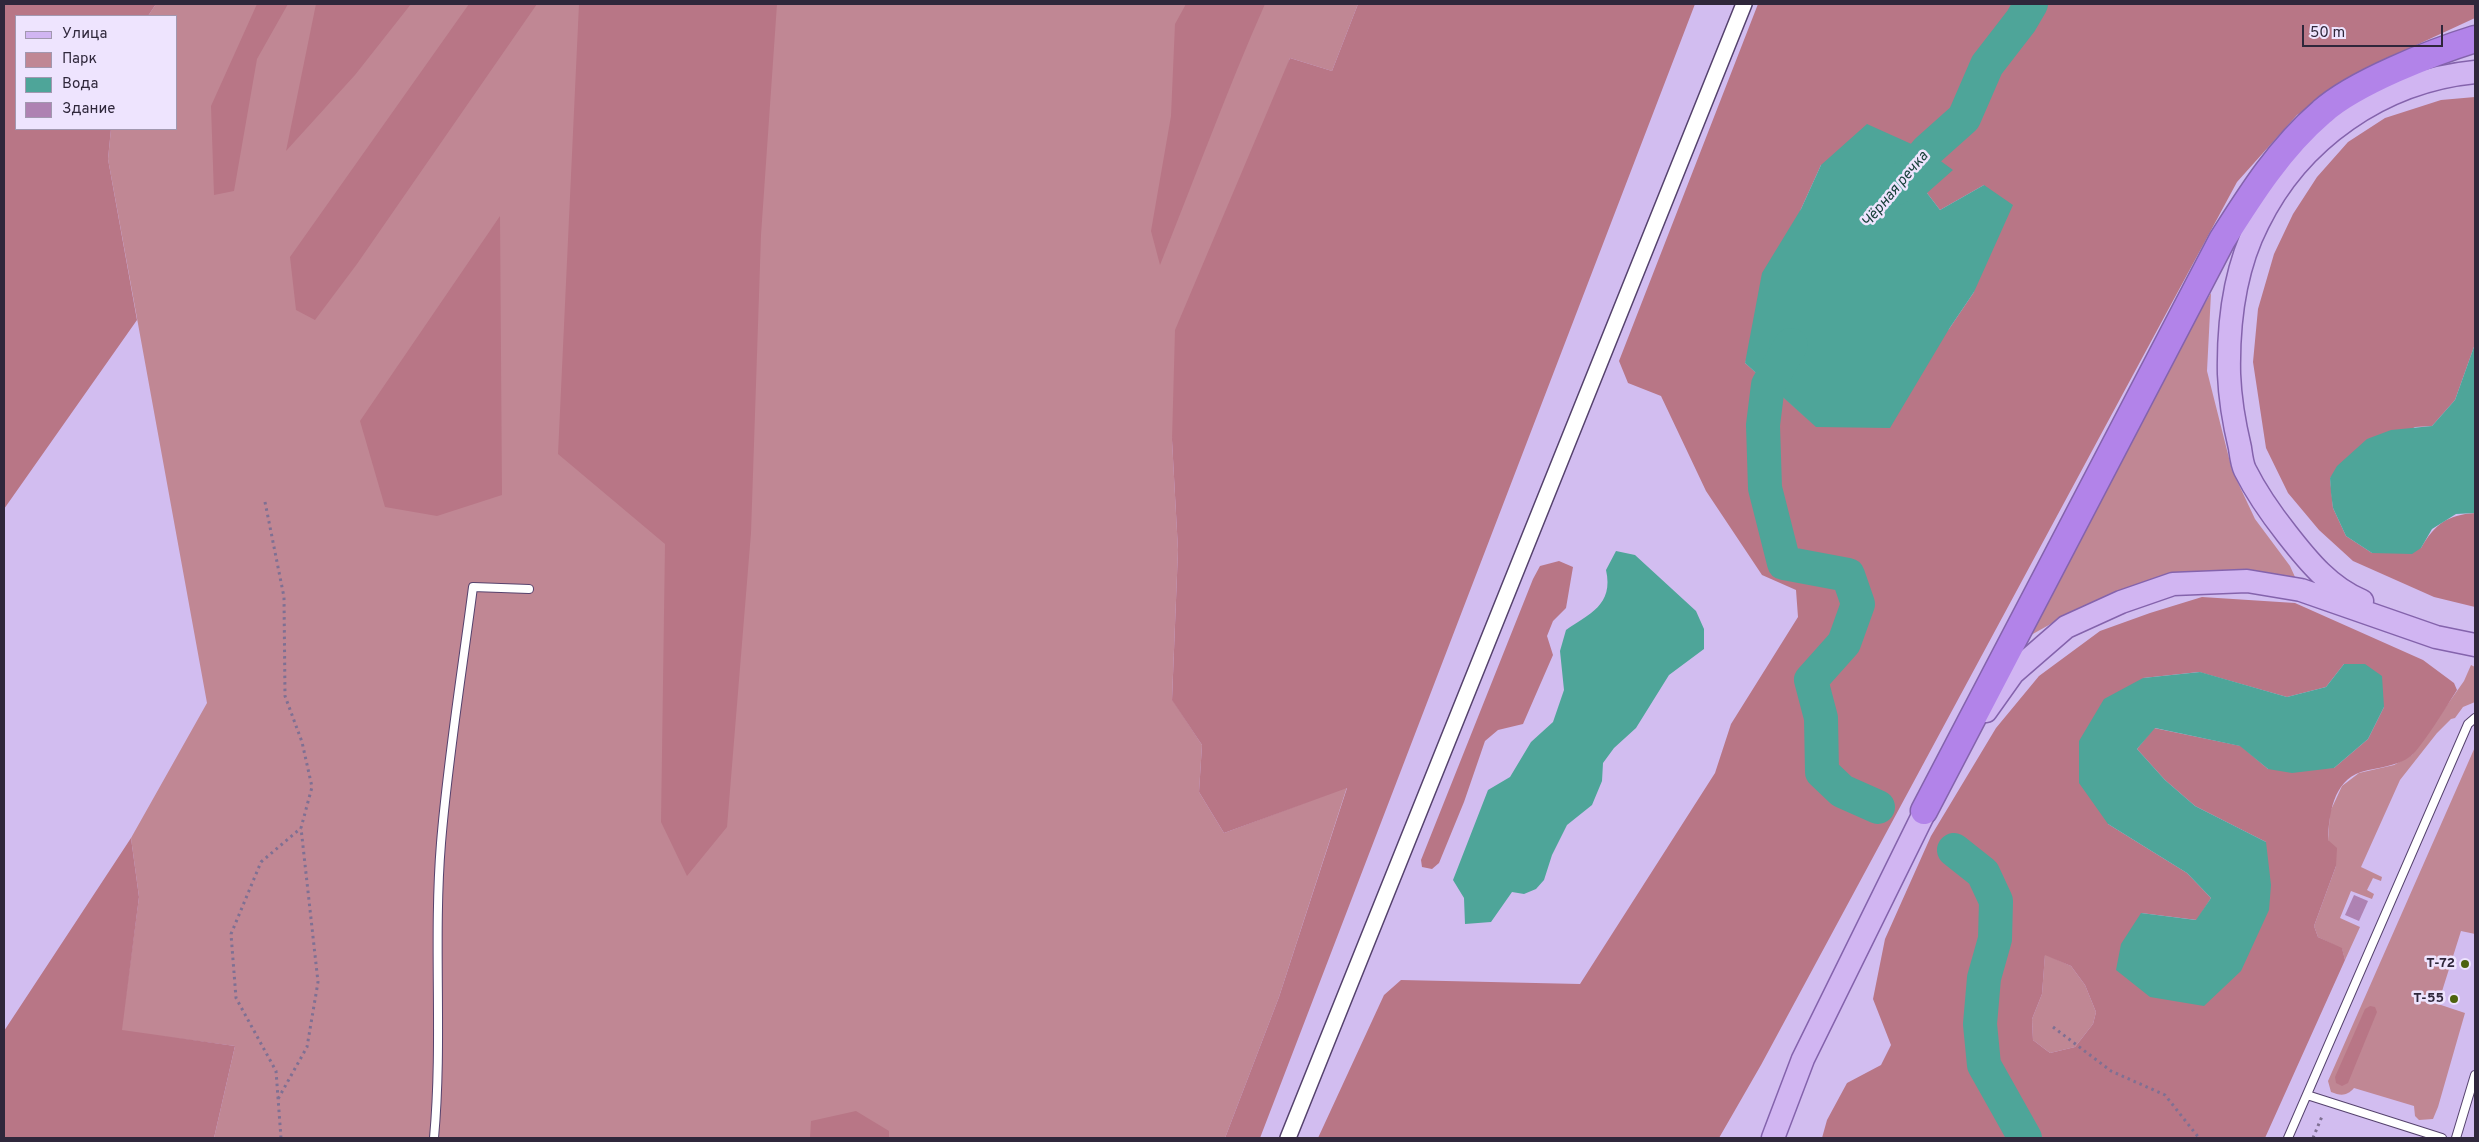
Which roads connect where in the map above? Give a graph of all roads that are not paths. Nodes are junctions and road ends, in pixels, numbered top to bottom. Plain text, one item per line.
1 (1744, 4) edge
2 (2475, 39) edge
3 (2475, 72) edge
4 (529, 589) dead end
5 (2475, 644) edge
6 (2475, 718) edge
7 (1924, 811) junction
8 (2475, 1075) edge
9 (2307, 1095) junction
10 (434, 1138) edge
11 (1288, 1138) edge
12 (1773, 1138) edge
13 (2288, 1138) edge
14 (2442, 1138) edge
15 (2456, 1138) edge

1 - 11 street
2 - 7 highway
3 - 5 main road
4 - 10 lane
5 - 7 main road
6 - 9 lane
7 - 12 main road
8 - 15 lane
9 - 13 lane
9 - 14 lane

